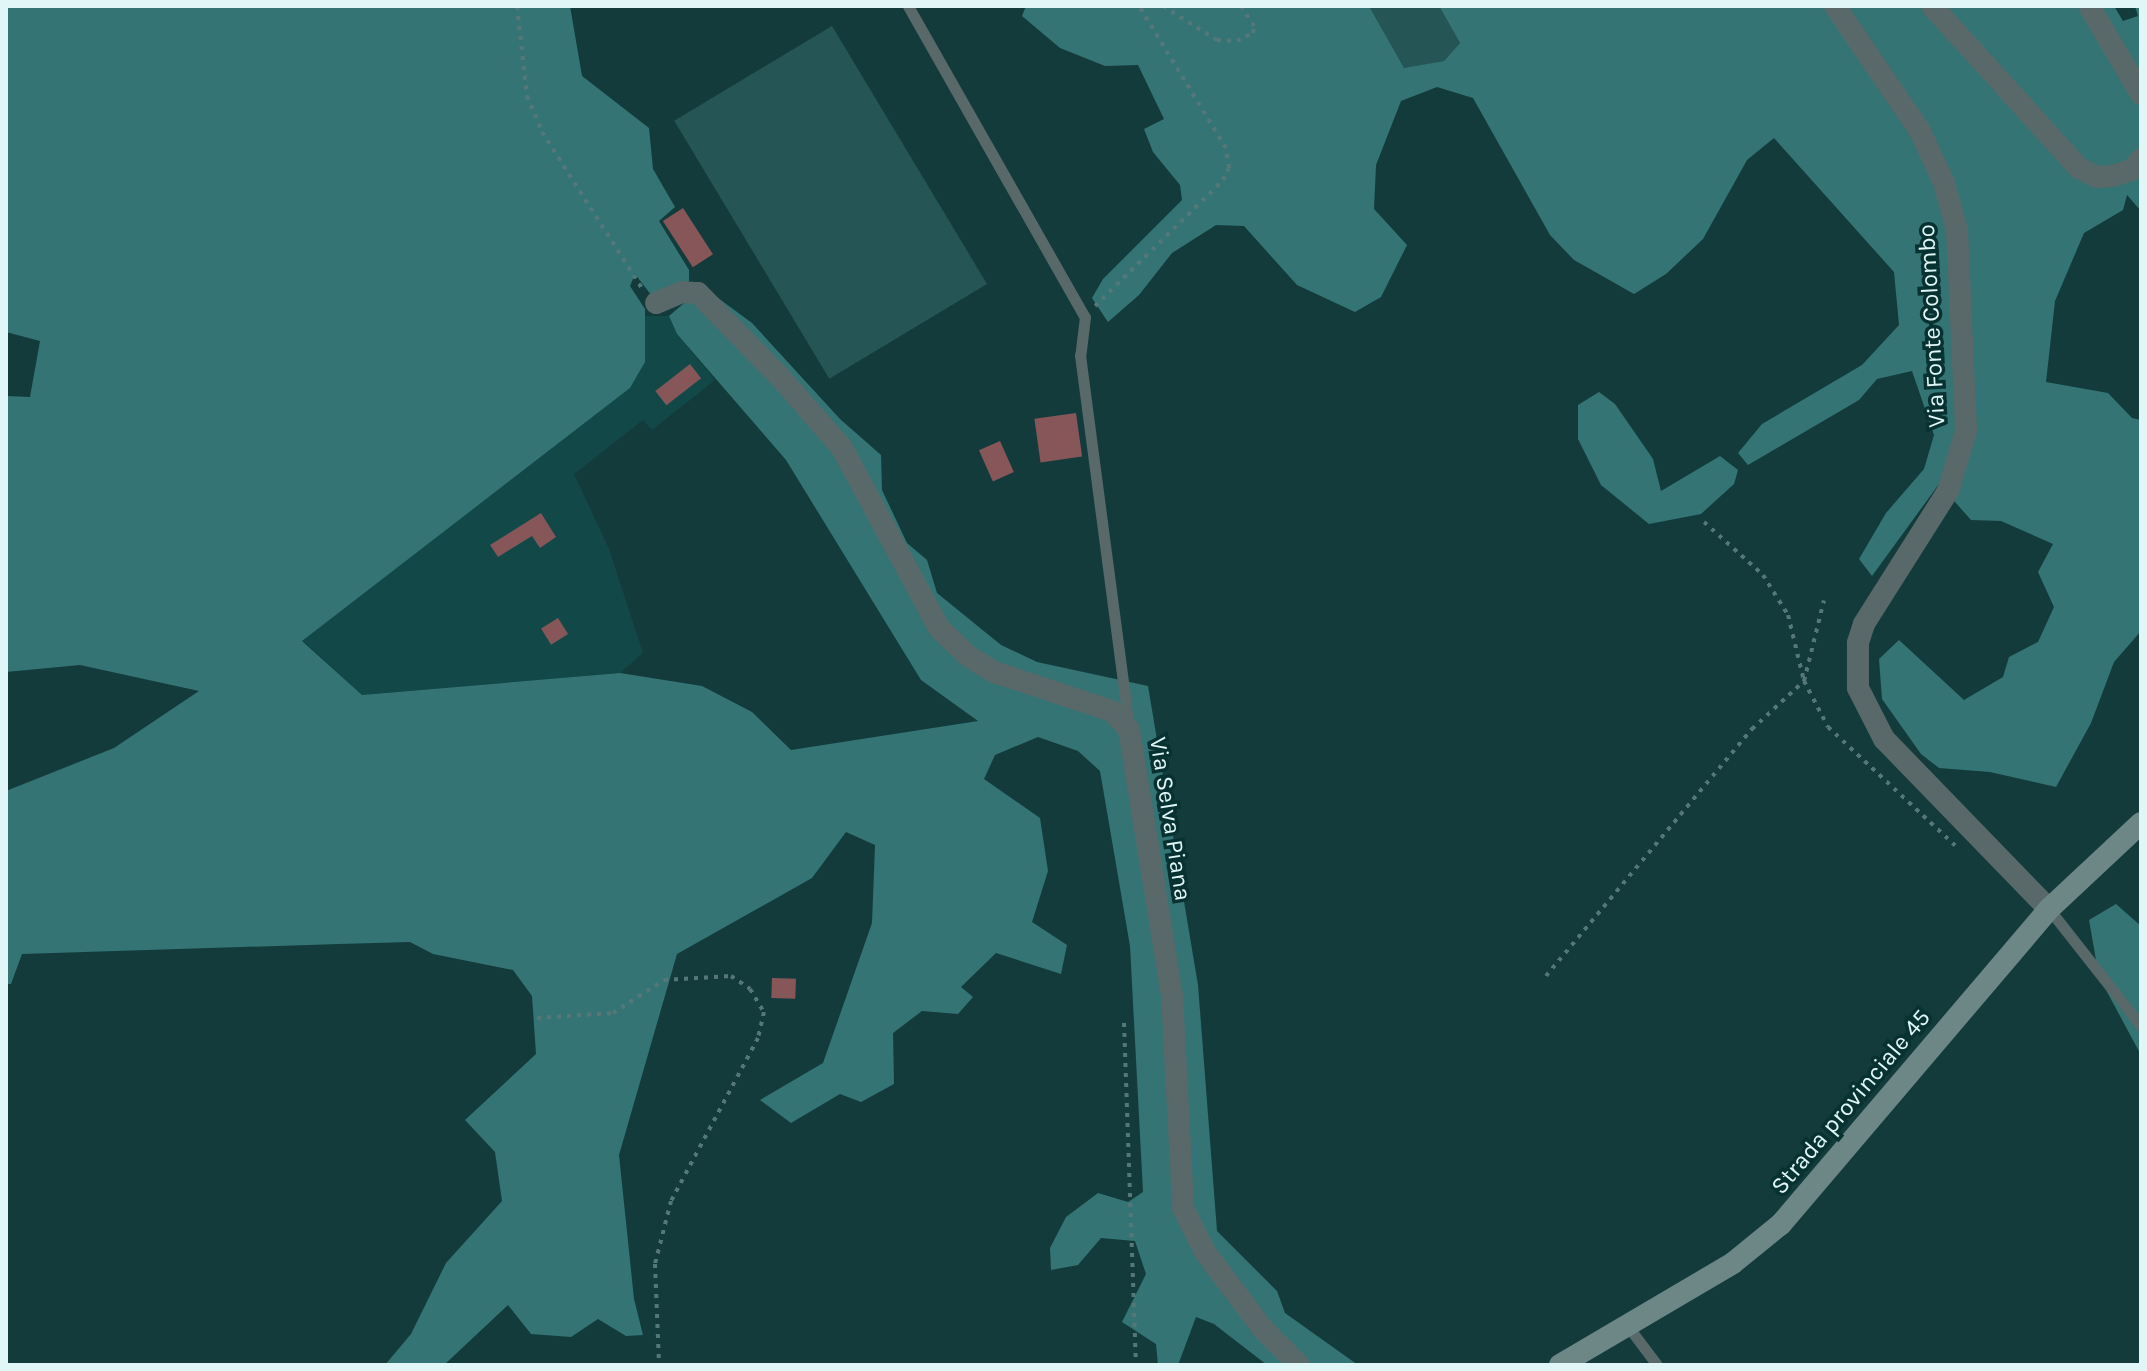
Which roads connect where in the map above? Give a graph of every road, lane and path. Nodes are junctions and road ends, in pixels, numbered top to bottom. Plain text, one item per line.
1 (517, 6) edge
2 (908, 6) edge
3 (1139, 6) edge
4 (1163, 6) edge
5 (1241, 6) edge
6 (1835, 6) edge
7 (1932, 6) edge
8 (2089, 6) edge
9 (2141, 94) edge
10 (2141, 159) edge
11 (658, 303) joint
12 (1085, 317) junction
13 (1824, 600) dead end
14 (1129, 730) junction
15 (2141, 823) edge
16 (2049, 909) junction
17 (1546, 976) dead end
18 (537, 1018) dead end
19 (1124, 1023) dead end
20 (2141, 1026) edge
21 (1627, 1325) junction
22 (659, 1365) edge
23 (1136, 1365) edge
24 (1299, 1365) edge
25 (1560, 1365) edge
26 (1657, 1365) edge

1 - 11 path
2 - 12 lane
3 - 12 path
4 - 5 path
6 - 16 street, Via Fonte Colombo
7 - 10 street
8 - 9 street
11 - 14 street, Via Selva Piana
12 - 14 lane
13 - 17 path
14 - 24 street, Via Selva Piana
15 - 16 main road, Strada provinciale 45
16 - 20 lane
16 - 21 main road, Strada provinciale 45
18 - 22 path
19 - 23 path
21 - 25 main road, Strada provinciale 45
21 - 26 lane

